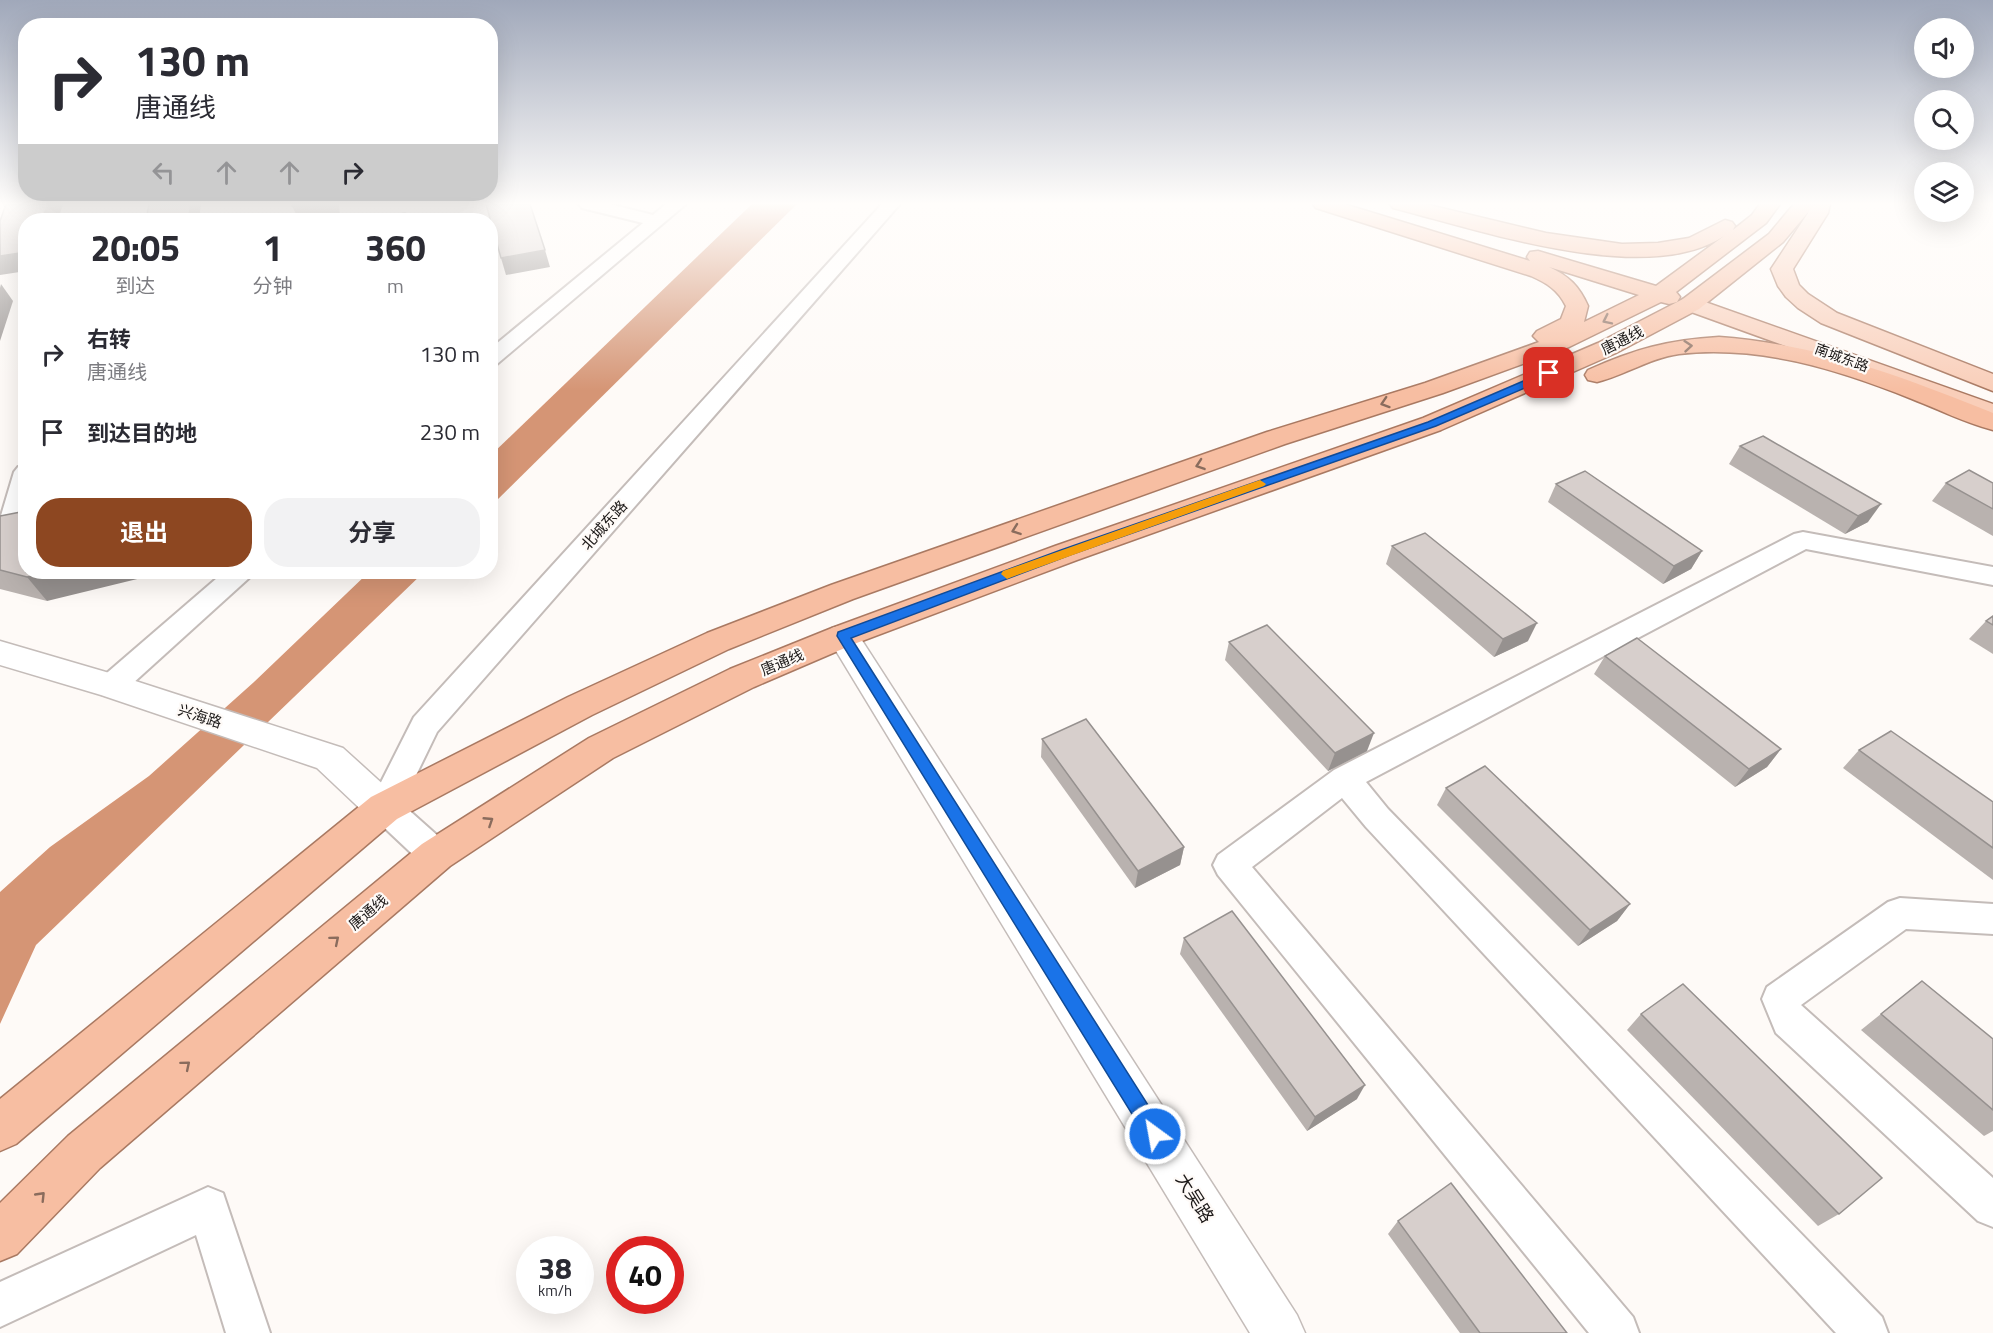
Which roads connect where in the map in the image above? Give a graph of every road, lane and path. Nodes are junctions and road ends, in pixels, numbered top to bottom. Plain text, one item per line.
1 (599, 266) edge
2 (835, 266) edge
3 (1524, 266) edge
4 (1575, 266) edge
5 (1595, 266) edge
6 (1709, 266) edge
7 (1728, 266) edge
8 (1784, 266) edge
9 (1682, 293) junction
10 (498, 346) edge
11 (1993, 383) edge
12 (1434, 388) junction
13 (1993, 392) edge
14 (1993, 413) edge
15 (1993, 422) edge
16 (1432, 424) junction
17 (18, 503) edge
18 (12, 526) edge
19 (1993, 576) edge
20 (232, 579) edge
21 (843, 636) junction
22 (0, 653) edge
23 (111, 686) junction
24 (1345, 779) junction
25 (384, 808) junction
26 (436, 855) junction
27 (1993, 919) edge
28 (0, 1128) edge
29 (1993, 1206) edge
30 (0, 1238) edge
31 (0, 1305) edge
32 (248, 1333) edge
33 (1280, 1333) edge
34 (1617, 1333) edge
35 (1866, 1333) edge

1 - 10 street
2 - 25 street, 北城东路
3 - 12 highway
4 - 9 highway
5 - 9 highway
6 - 9 highway
7 - 9 highway
8 - 11 main road
9 -> 12 highway, 唐通线
9 - 13 main road, 南城东路
9 - 14 main road, 南城东路
9 - 16 highway, 唐通线
12 -> 25 highway, 唐通线
16 -> 15 highway
16 - 21 highway, 唐通线
17 - 18 street
19 - 24 street
20 - 23 street
26 -> 21 highway, 唐通线
21 - 33 street, 大吴路
22 - 23 street, 兴海路
23 - 25 street, 兴海路
24 - 34 street
24 - 35 street
25 - 26 street
25 - 28 highway, 唐通线
30 -> 26 highway, 唐通线
27 - 29 street
31 - 32 street

